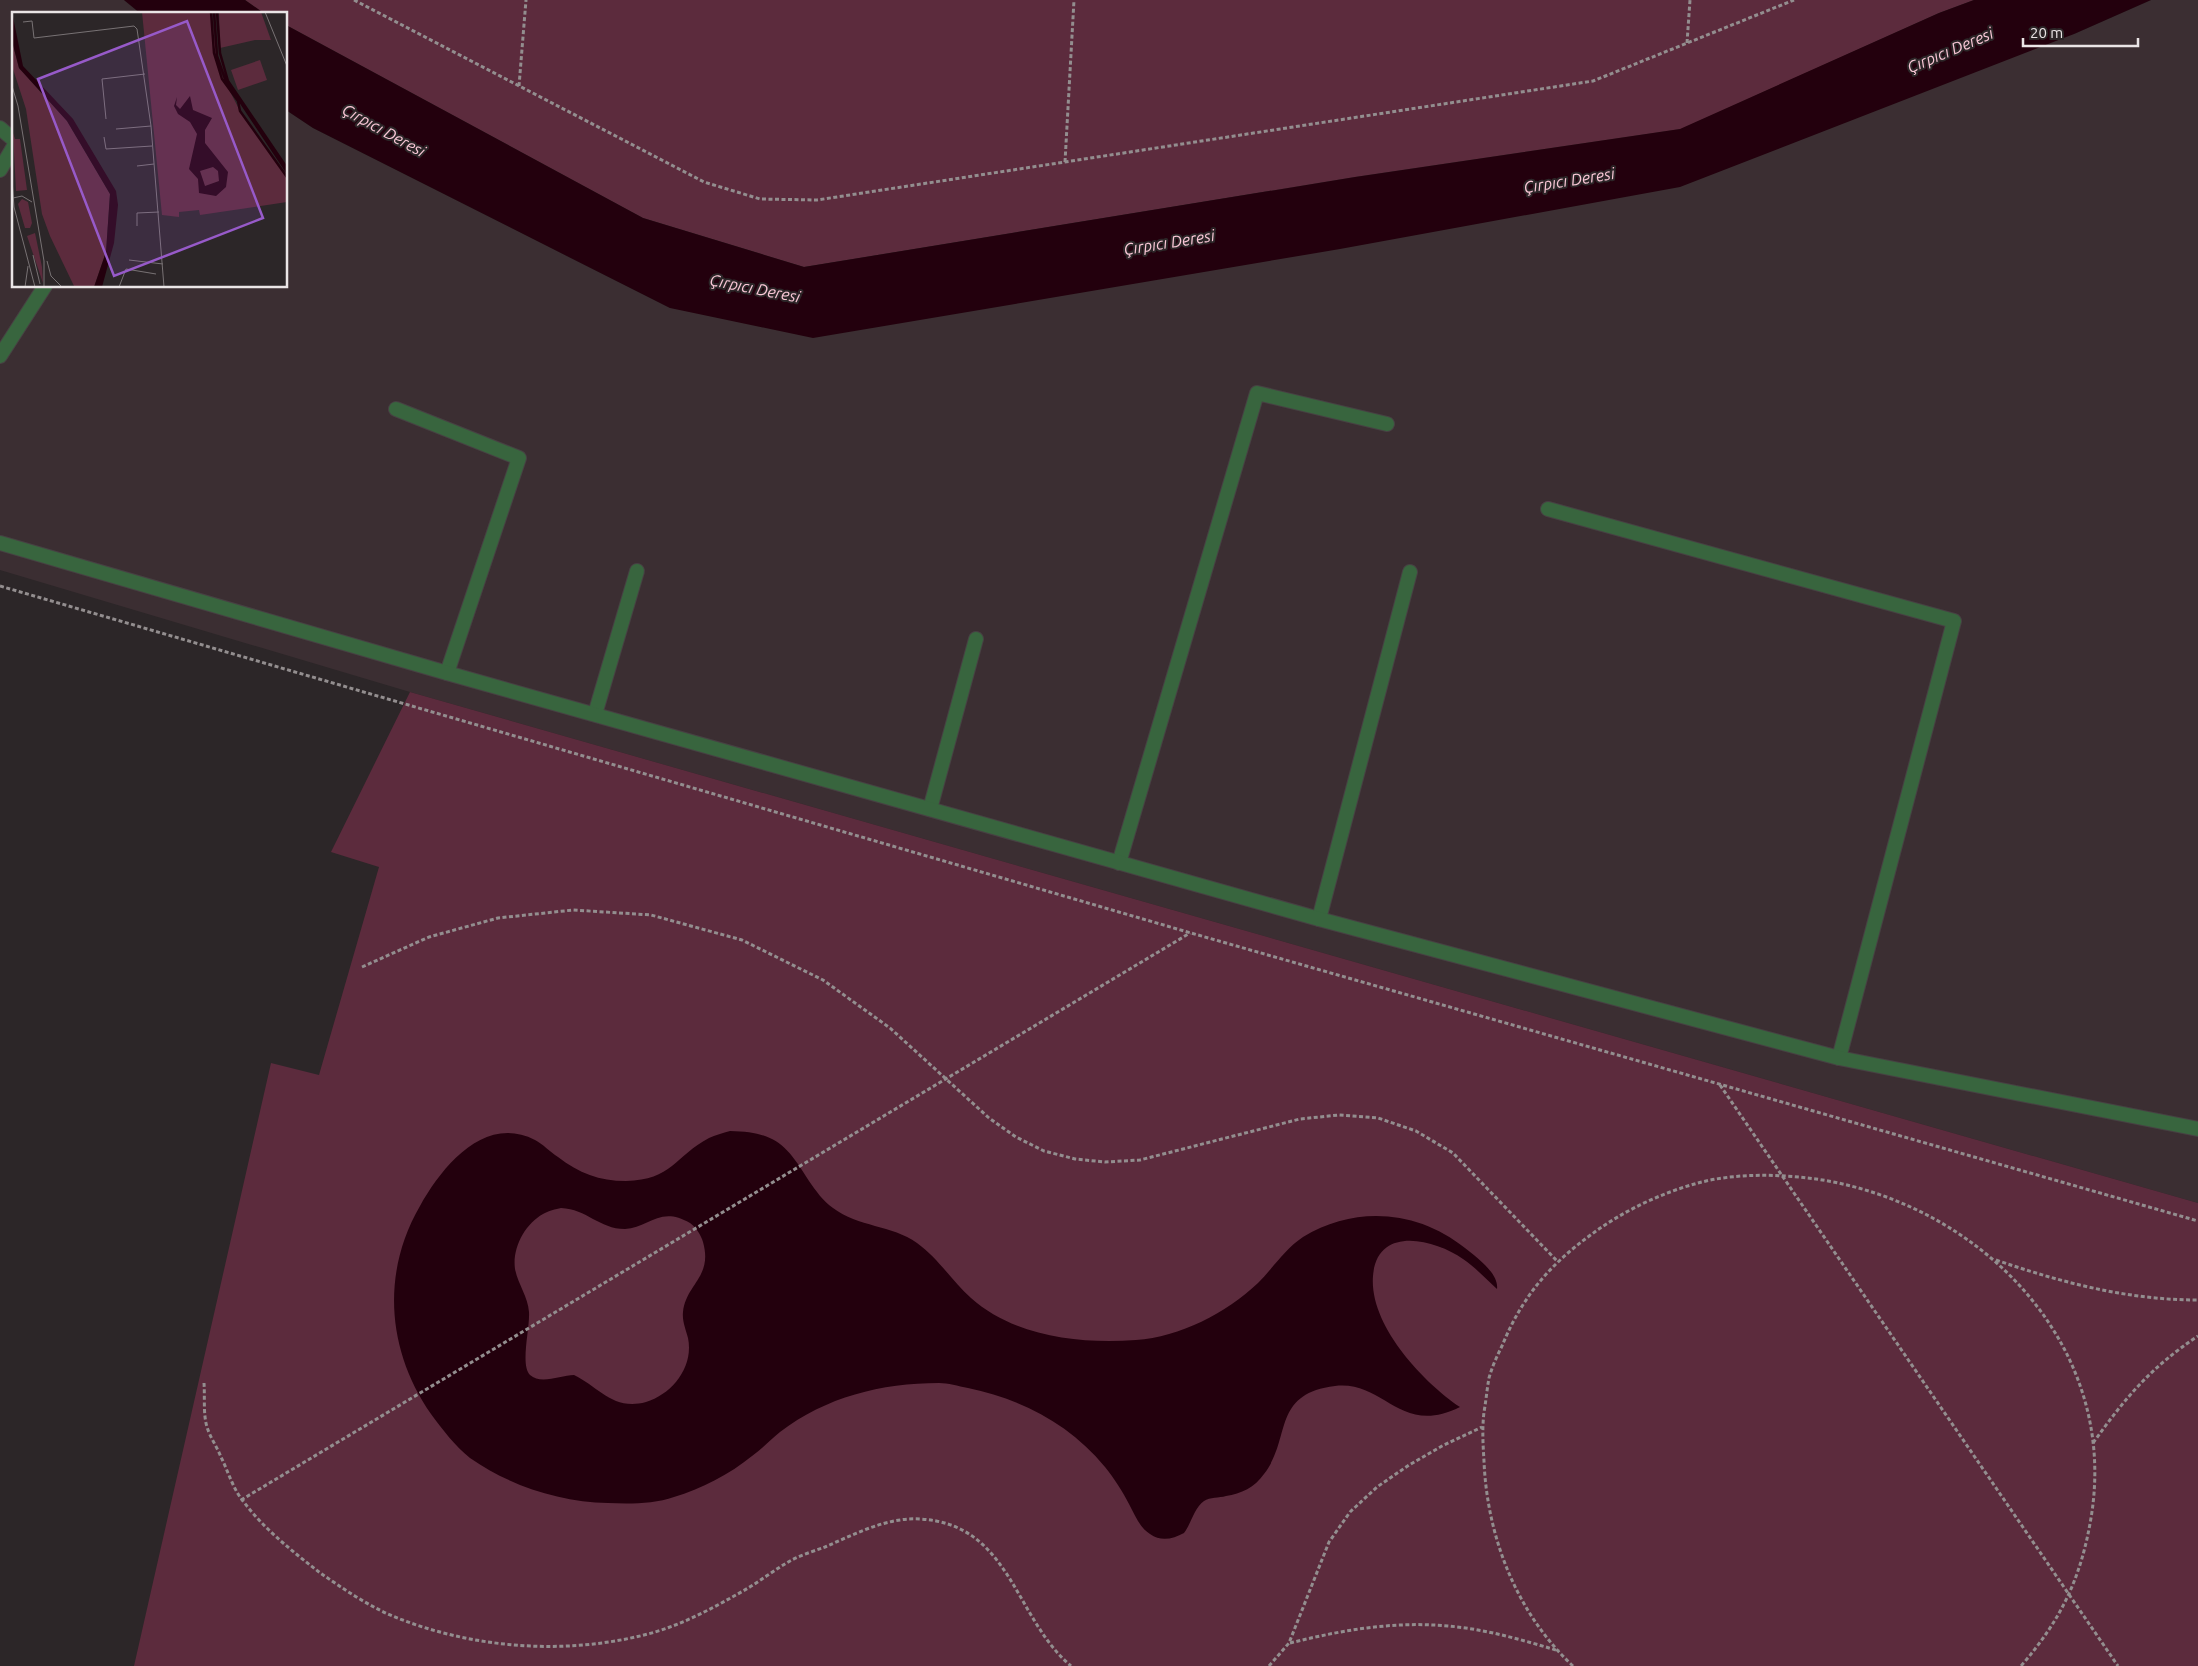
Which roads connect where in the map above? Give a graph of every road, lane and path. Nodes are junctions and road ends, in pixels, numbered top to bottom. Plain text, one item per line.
1 (354, 0) edge
2 (526, 0) edge
3 (1074, 0) edge
4 (1690, 0) edge
5 (1794, 0) edge
6 (1687, 43) junction
7 (519, 86) junction
8 (0, 128) edge
9 (12, 138) edge
10 (12, 149) edge
11 (1065, 162) junction
12 (0, 170) edge
13 (44, 288) edge
14 (0, 356) edge
15 (396, 409) dead end
16 (1387, 424) dead end
17 (1548, 509) dead end
18 (0, 543) edge
19 (637, 571) dead end
20 (1410, 572) dead end
21 (0, 586) edge
22 (976, 640) dead end
23 (447, 672) junction
24 (595, 714) junction
25 (930, 809) junction
26 (1119, 863) junction
27 (1319, 919) junction
28 (1191, 933) junction
29 (362, 968) dead end
30 (1839, 1058) junction
31 (946, 1079) junction
32 (1720, 1084) junction
33 (2198, 1129) edge
34 (1783, 1176) junction
35 (2198, 1221) edge
36 (1993, 1259) junction
37 (1558, 1262) junction
38 (2198, 1300) edge
39 (2198, 1336) edge
40 (204, 1383) dead end
41 (1482, 1427) junction
42 (2094, 1443) junction
43 (241, 1500) junction
44 (2070, 1595) junction
45 (1289, 1643) junction
46 (1559, 1651) junction
47 (1070, 1666) edge
48 (1269, 1666) edge
49 (1573, 1666) edge
50 (2021, 1666) edge
51 (2118, 1666) edge

1 - 7 path
2 - 7 path
3 - 11 path
4 - 6 path
5 - 6 path
6 - 11 path
7 - 11 path
8 - 9 street
10 - 12 street
13 - 14 street
15 - 23 street
16 - 26 street
17 - 30 street
18 - 23 street
19 - 24 street
20 - 27 street
21 - 28 path
22 - 25 street
23 - 24 street
24 - 25 street
25 - 26 street
26 - 27 street
27 - 30 street
28 - 31 path
28 - 32 path
29 - 31 path
30 - 33 street
31 - 37 path
31 - 43 path
32 - 34 path
32 - 35 path
34 - 36 path
34 - 37 path
34 - 44 path
36 - 38 path
36 - 42 path
37 - 41 path
39 - 42 path
40 - 43 path
41 - 45 path
41 - 46 path
42 - 44 path
43 - 47 path
44 - 50 path
44 - 51 path
45 - 46 path
45 - 48 path
46 - 49 path

